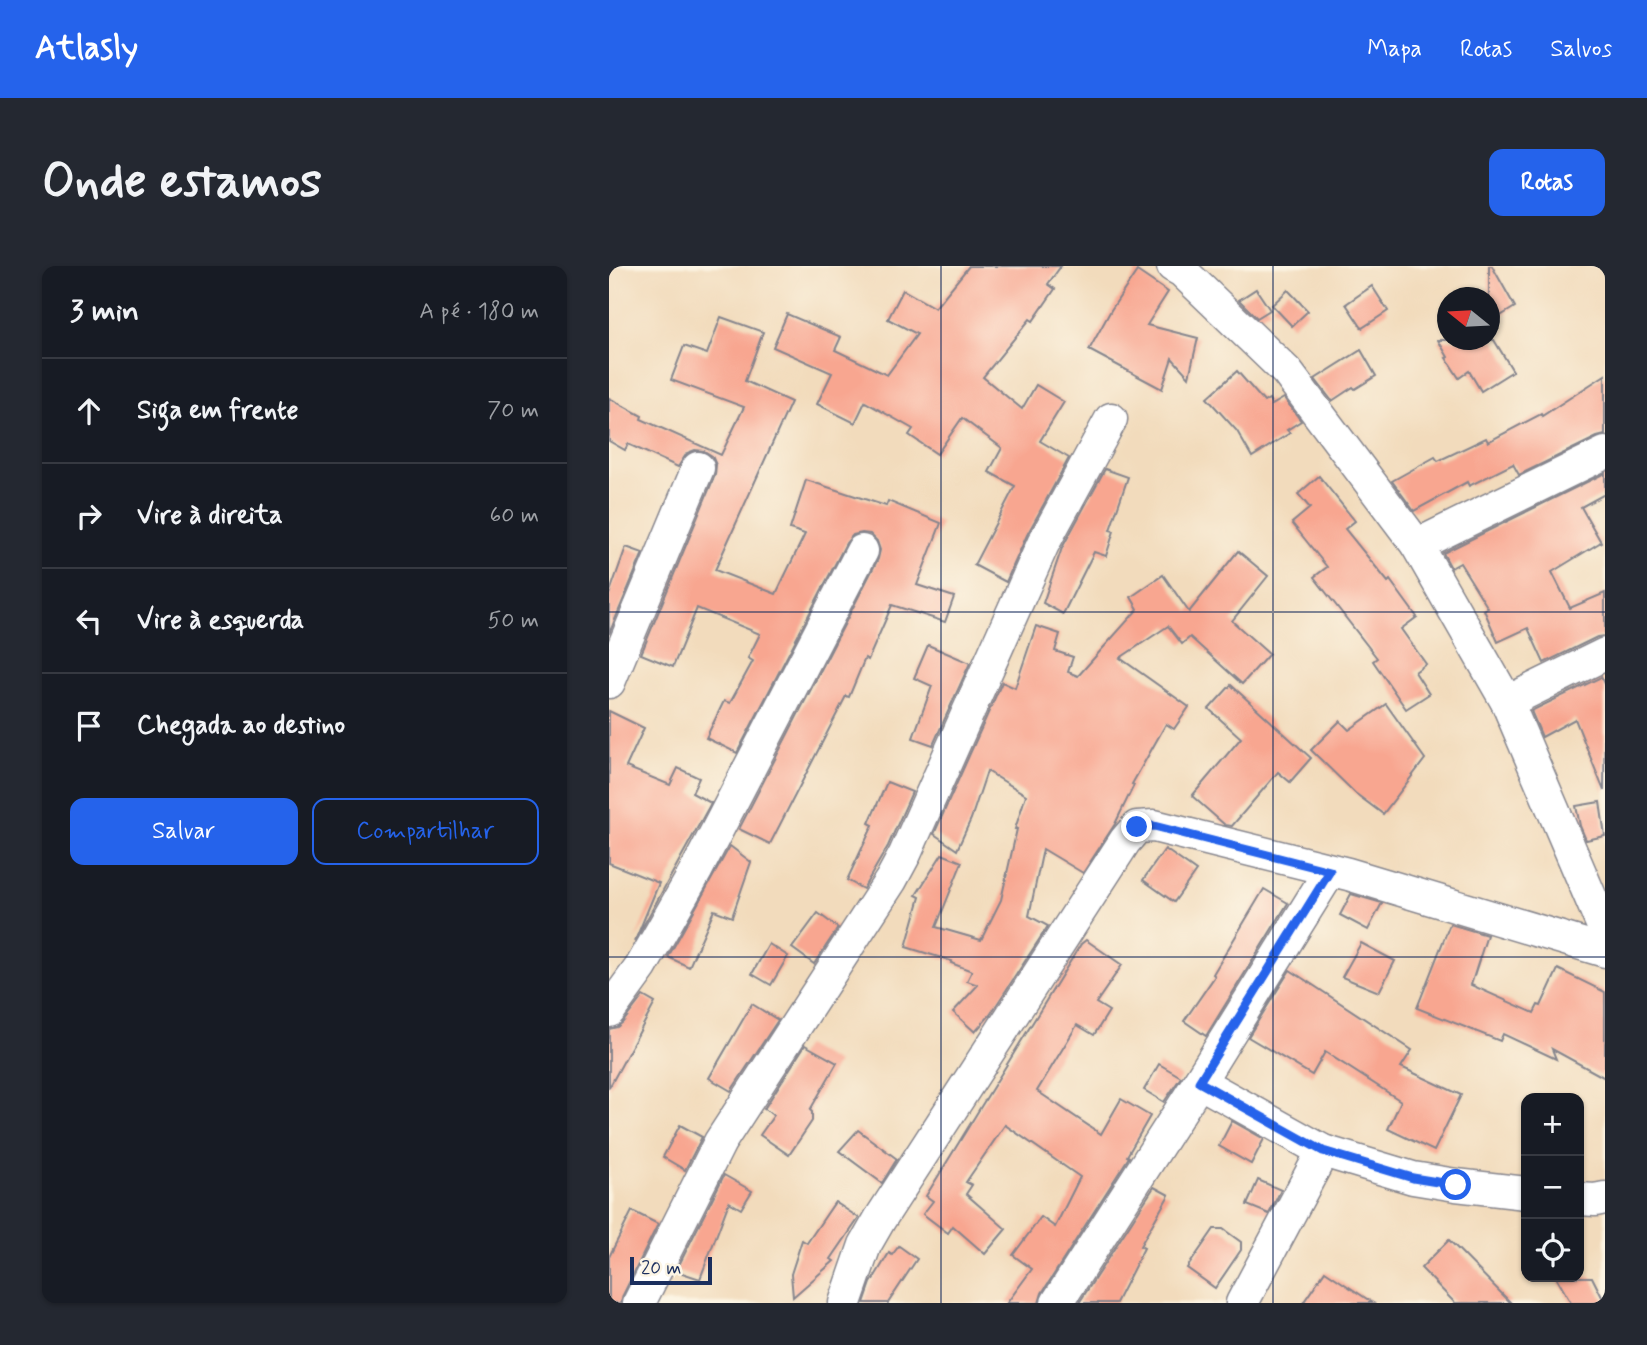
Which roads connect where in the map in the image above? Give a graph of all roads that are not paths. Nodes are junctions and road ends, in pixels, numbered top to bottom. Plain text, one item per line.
1 (1173, 266) edge
2 (1111, 419) dead end
3 (1605, 453) edge
4 (698, 468) dead end
5 (1417, 545) junction
6 (862, 551) dead end
7 (1605, 654) edge
8 (609, 682) edge
9 (1507, 702) junction
10 (1330, 871) junction
11 (1605, 931) edge
12 (1605, 951) edge
13 (609, 1011) edge
14 (1199, 1082) junction
15 (1323, 1151) junction
16 (1521, 1192) edge
17 (1605, 1198) edge
18 (1584, 1199) edge
19 (639, 1303) edge
20 (845, 1303) edge
21 (1057, 1303) edge
22 (1243, 1303) edge

1 - 5 street
2 - 19 street
3 - 5 street
4 - 8 street
5 - 9 street
6 - 13 street
7 - 9 street
9 - 11 street
10 - 12 street
10 - 14 street
10 - 20 street
14 - 15 street
14 - 21 street
15 - 16 street
15 - 22 street
17 - 18 street

